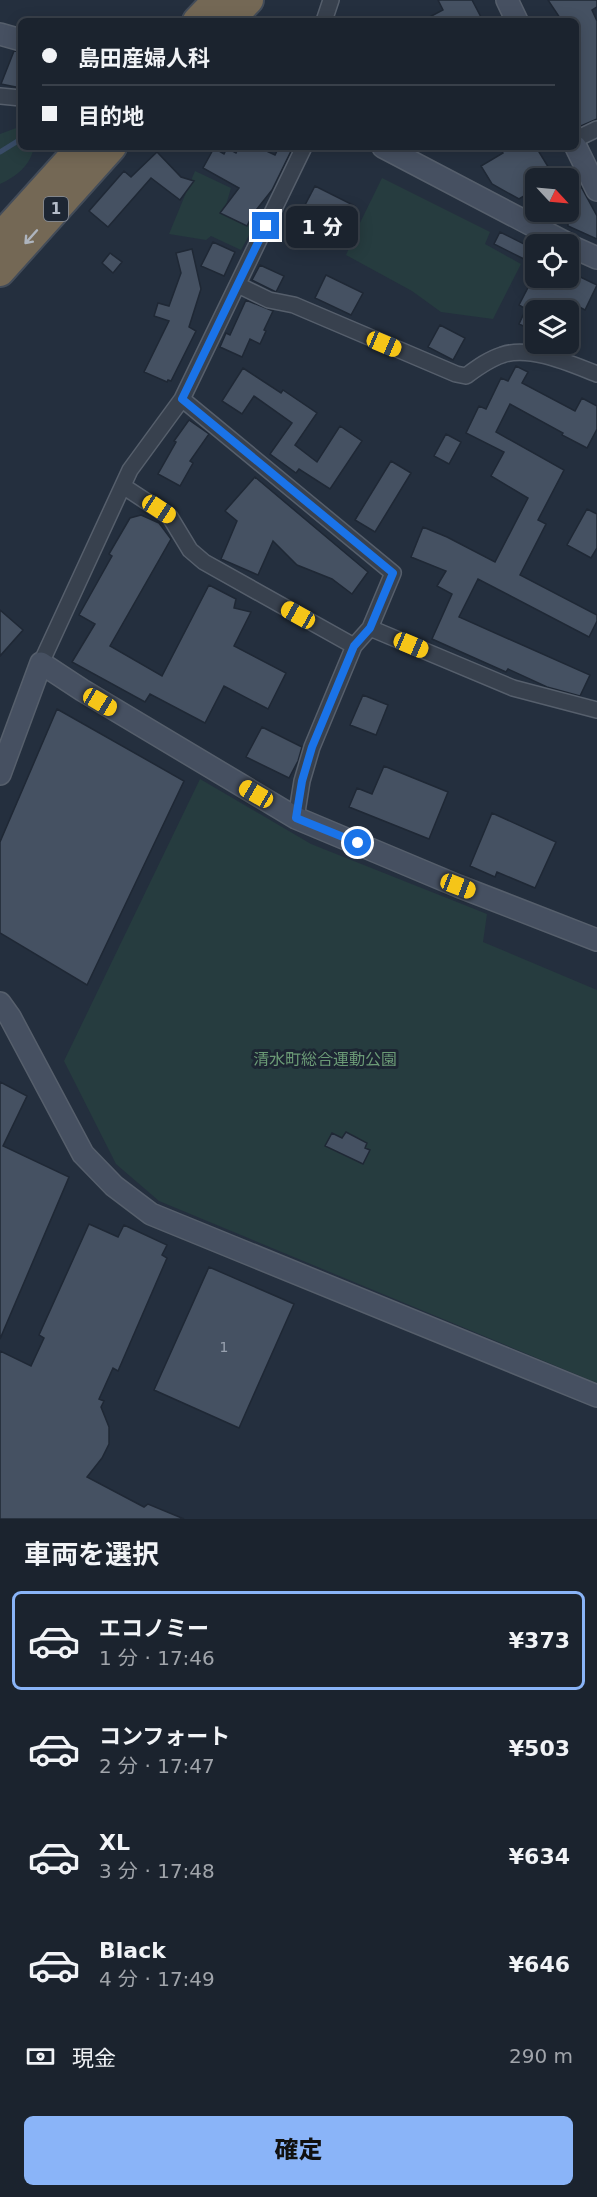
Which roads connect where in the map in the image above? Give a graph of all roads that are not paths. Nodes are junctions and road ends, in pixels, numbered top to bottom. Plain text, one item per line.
1 (217, 0) edge
2 (249, 0) edge
3 (331, 0) edge
4 (507, 0) edge
5 (200, 18) edge
6 (232, 18) edge
7 (325, 18) edge
8 (516, 18) edge
9 (0, 34) edge
10 (18, 39) edge
11 (0, 96) edge
12 (18, 98) edge
13 (597, 129) edge
14 (579, 138) edge
15 (78, 150) edge
16 (109, 150) edge
17 (303, 150) edge
18 (389, 150) edge
19 (577, 150) edge
20 (597, 190) edge
21 (549, 234) edge
22 (0, 237) edge
23 (579, 249) edge
24 (597, 258) edge
25 (0, 272) edge
26 (238, 285) junction
27 (597, 374) edge
28 (182, 399) junction
29 (123, 486) junction
30 (370, 628) junction
31 (354, 646) junction
32 (41, 663) junction
33 (597, 710) edge
34 (0, 774) edge
35 (296, 818) junction
36 (597, 940) edge
37 (0, 1003) edge
38 (597, 1395) edge

1 - 5 highway
2 - 6 highway
3 - 7 street
4 - 8 street
9 - 10 street
11 - 12 street
13 - 14 street
15 - 22 highway, 1
16 -> 25 highway, 1
17 - 26 street
18 - 21 street
19 - 20 street
23 - 24 street
26 - 27 street
26 - 28 street
28 - 29 street
28 - 30 street
29 - 31 street
29 - 32 street
30 - 31 street
30 - 33 street
31 - 35 street
32 - 34 street
32 - 35 street
35 - 36 street
37 - 38 street

